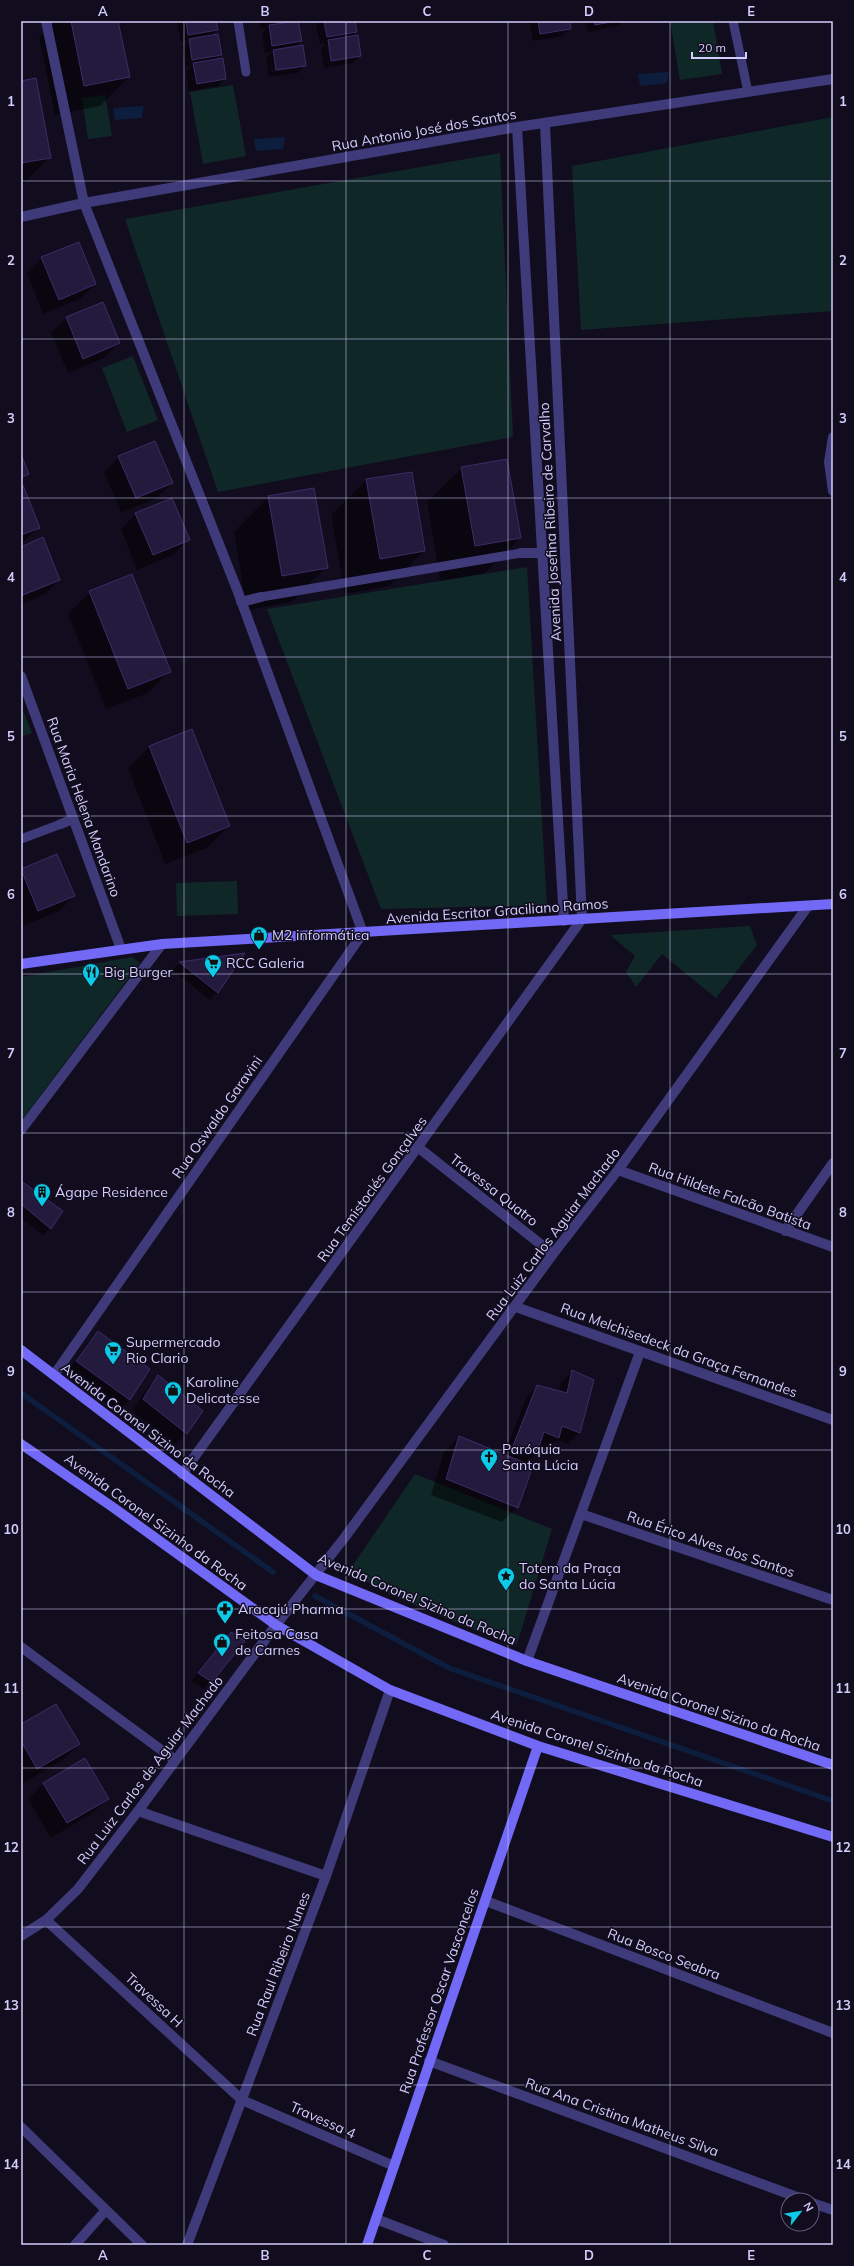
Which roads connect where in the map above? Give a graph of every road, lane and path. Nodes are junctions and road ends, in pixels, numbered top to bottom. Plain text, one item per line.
1 (46, 21) edge
2 (238, 21) edge
3 (732, 21) edge
4 (246, 72) dead end
5 (833, 79) edge
6 (748, 92) junction
7 (545, 124) junction
8 (517, 127) junction
9 (84, 203) junction
10 (21, 217) edge
11 (833, 437) edge
12 (833, 491) edge
13 (521, 553) joint
14 (543, 553) junction
15 (261, 597) joint
16 (241, 602) junction
17 (21, 676) edge
18 (73, 820) junction
19 (61, 824) joint
20 (21, 839) edge
21 (833, 904) edge
22 (808, 906) junction
23 (582, 919) junction
24 (564, 921) junction
25 (363, 934) junction
26 (162, 944) junction
27 (121, 949) junction
28 (21, 964) edge
29 (21, 1130) edge
30 (419, 1148) junction
31 (833, 1163) edge
32 (618, 1170) junction
33 (785, 1231) junction
34 (833, 1247) edge
35 (553, 1254) junction
36 (516, 1307) junction
37 (21, 1350) edge
38 (640, 1352) junction
39 (54, 1375) junction
40 (833, 1420) edge
41 (21, 1444) edge
42 (182, 1474) junction
43 (581, 1514) junction
44 (316, 1575) junction
45 (833, 1600) edge
46 (276, 1625) junction
47 (21, 1647) edge
48 (527, 1661) junction
49 (390, 1690) junction
50 (538, 1746) junction
51 (175, 1760) junction
52 (833, 1765) edge
53 (138, 1811) junction
54 (833, 1836) edge
55 (326, 1876) junction
56 (486, 1901) junction
57 (46, 1920) junction
58 (21, 1936) edge
59 (833, 2033) edge
60 (429, 2061) junction
61 (242, 2100) junction
62 (21, 2127) edge
63 (394, 2166) junction
64 (783, 2192) edge
65 (820, 2206) edge
66 (106, 2210) junction
67 (833, 2210) edge
68 (376, 2219) junction
69 (75, 2245) edge
70 (142, 2245) edge
71 (187, 2245) edge
72 (367, 2245) edge
73 (444, 2245) edge

1 - 9 street
2 - 4 lane
3 - 6 lane
5 - 6 street, Rua Antonio José dos Santos
6 - 7 street, Rua Antonio José dos Santos
7 - 8 street, Rua Antonio José dos Santos
7 - 23 street, Avenida Josefina Ribeiro de Carvalho
8 - 9 street, Rua Antonio José dos Santos
8 - 14 street, Avenida Josefina Ribeiro de Carvalho
9 - 10 street, Rua Antonio José dos Santos
9 - 16 street
11 - 12 street
13 - 14 street
13 - 15 lane
14 - 24 street, Avenida Josefina Ribeiro de Carvalho
15 - 16 street
16 - 25 street
17 - 18 street, Rua Maria Helena Mandarino
18 - 19 street
18 - 27 street, Rua Maria Helena Mandarino
19 - 20 lane
21 - 22 street, Avenida Escritor Graciliano Ramos
22 - 23 street, Avenida Escritor Graciliano Ramos
22 - 32 street, Rua Luiz Carlos Aguiar Machado
23 - 24 street, Avenida Escritor Graciliano Ramos
23 - 30 street, Rua Temistoclés Gonçalves
24 - 25 street, Avenida Escritor Graciliano Ramos
25 - 26 street, Avenida Escritor Graciliano Ramos
25 - 39 street, Rua Oswaldo Garavini
26 - 27 street, Avenida Escritor Graciliano Ramos
26 - 29 street
27 - 28 street, Avenida Escritor Graciliano Ramos
30 - 35 street, Travessa Quatro
30 - 42 street, Rua Temistoclés Gonçalves
31 - 33 street
32 - 33 street, Rua Hildete Falcão Batista
32 - 35 street, Rua Luiz Carlos Aguiar Machado
33 - 34 street, Rua Hildete Falcão Batista
35 - 36 street, Rua Luiz Carlos Aguiar Machado
36 - 38 street, Rua Melchisedeck da Graça Fernandes
36 - 44 street, Rua Luiz Carlos Aguiar Machado
37 - 39 street, Avenida Coronel Sizino da Rocha
38 - 40 street, Rua Melchisedeck da Graça Fernandes
38 - 43 street
39 - 42 street, Avenida Coronel Sizino da Rocha
41 - 46 street, Avenida Coronel Sizinho da Rocha
42 - 44 street, Avenida Coronel Sizino da Rocha
43 - 45 street, Rua Érico Alves dos Santos
43 - 48 street
44 - 46 street, Rua Luiz Carlos de Aguiar Machado
44 - 48 street, Avenida Coronel Sizino da Rocha
46 - 49 street, Avenida Coronel Sizinho da Rocha
46 - 51 street, Rua Luiz Carlos de Aguiar Machado
47 - 51 street
48 - 52 street, Avenida Coronel Sizino da Rocha
49 - 50 street, Avenida Coronel Sizinho da Rocha
49 - 55 street, Rua Raul Ribeiro Nunes
50 - 54 street, Avenida Coronel Sizinho da Rocha
50 - 56 street, Rua Professor Oscar Vasconcelos
51 - 53 street, Rua Luiz Carlos de Aguiar Machado
53 - 55 street
53 - 57 street, Rua Luiz Carlos de Aguiar Machado
55 - 61 street, Rua Raul Ribeiro Nunes
56 - 59 street, Rua Bosco Seabra
56 - 60 street, Rua Professor Oscar Vasconcelos
57 - 58 street
57 - 61 street, Travessa H
60 - 63 street, Rua Professor Oscar Vasconcelos
60 - 64 street, Rua Ana Cristina Matheus Silva
61 - 63 street, Travessa 4
61 - 71 street, Rua Raul Ribeiro Nunes
62 - 66 street
63 - 68 street, Rua Professor Oscar Vasconcelos
65 - 67 street
66 - 69 street
66 - 70 street
68 - 72 street, Rua Professor Oscar Vasconcelos
68 - 73 street

